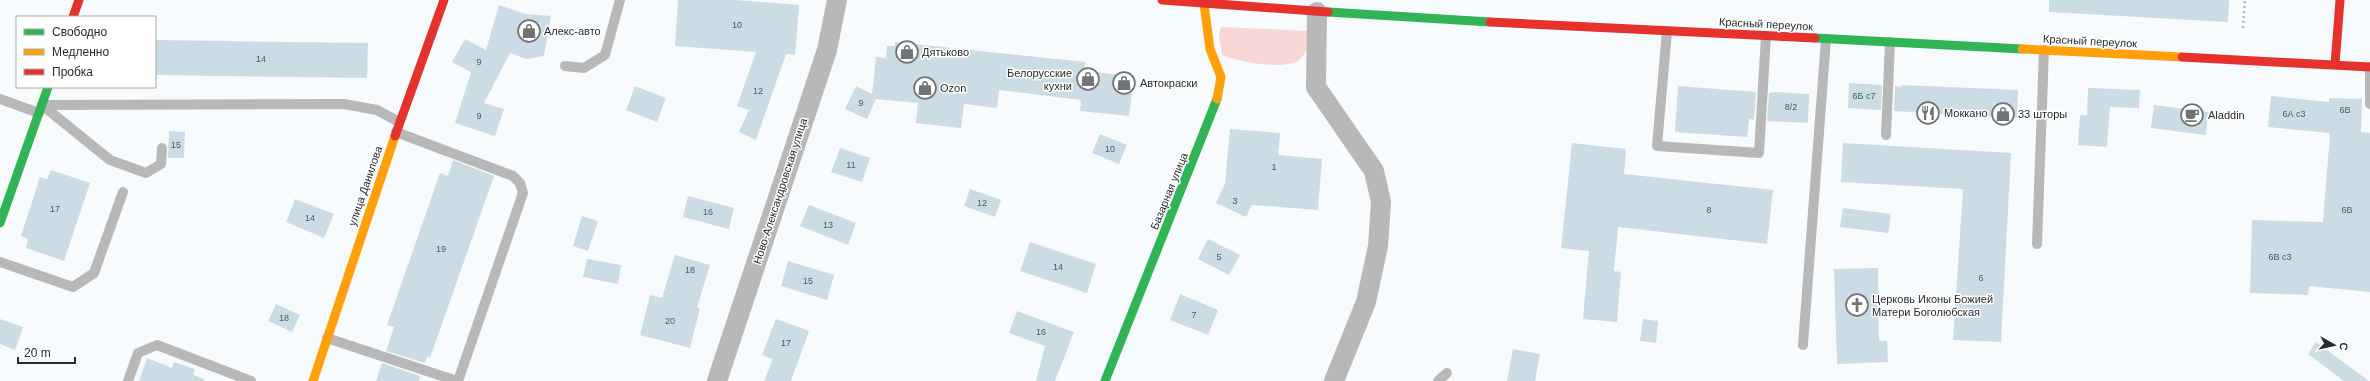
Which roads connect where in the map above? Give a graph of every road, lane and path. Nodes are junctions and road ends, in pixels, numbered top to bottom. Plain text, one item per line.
1 (79, 0) edge
2 (444, 0) edge
3 (620, 0) edge
4 (837, 0) edge
5 (1162, 0) edge
6 (2245, 0) edge
7 (2340, 0) edge
8 (1204, 4) junction
9 (1317, 12) junction
10 (73, 16) edge
11 (2243, 28) dead end
12 (1666, 31) junction
13 (1766, 36) junction
14 (1826, 39) junction
15 (1890, 42) junction
16 (2044, 50) junction
17 (2335, 65) junction
18 (565, 66) dead end
19 (2370, 67) edge
20 (48, 88) edge
21 (0, 99) edge
22 (2370, 104) edge
23 (40, 109) junction
24 (400, 122) junction
25 (396, 132) junction
26 (1886, 135) dead end
27 (162, 148) dead end
28 (123, 192) dead end
29 (2, 211) edge
30 (0, 223) edge
31 (2037, 244) dead end
32 (0, 262) edge
33 (327, 338) junction
34 (1802, 345) dead end
35 (1448, 373) dead end
36 (128, 381) edge
37 (251, 381) edge
38 (313, 381) edge
39 (458, 381) edge
40 (717, 381) edge
41 (1105, 381) edge
42 (1334, 381) edge
43 (1438, 381) edge

1 - 10 main road
2 - 24 main road, улица Данилова
3 - 18 lane
4 - 40 street, Ново-Александровская улица
5 - 8 main road, Красный переулок
6 - 11 path
7 - 17 main road
8 - 9 main road, Красный переулок
8 - 41 main road, Базарная улица
9 - 12 main road, Красный переулок
9 - 42 street
12 - 13 main road, Красный переулок
12 - 13 lane
13 - 14 main road, Красный переулок
14 - 15 main road, Красный переулок
14 - 34 lane
15 - 16 main road, Красный переулок
15 - 26 lane
16 - 17 main road, Красный переулок
16 - 31 lane
17 - 19 main road, Красный переулок
19 - 22 lane
20 - 23 main road
21 - 23 lane
23 - 24 lane
23 - 27 lane
23 - 29 main road
24 - 25 main road, улица Данилова
25 - 33 main road, улица Данилова
25 - 39 lane
28 - 32 lane
29 - 30 main road
33 - 38 main road, улица Данилова
33 - 39 lane
35 - 43 lane
36 - 37 lane

